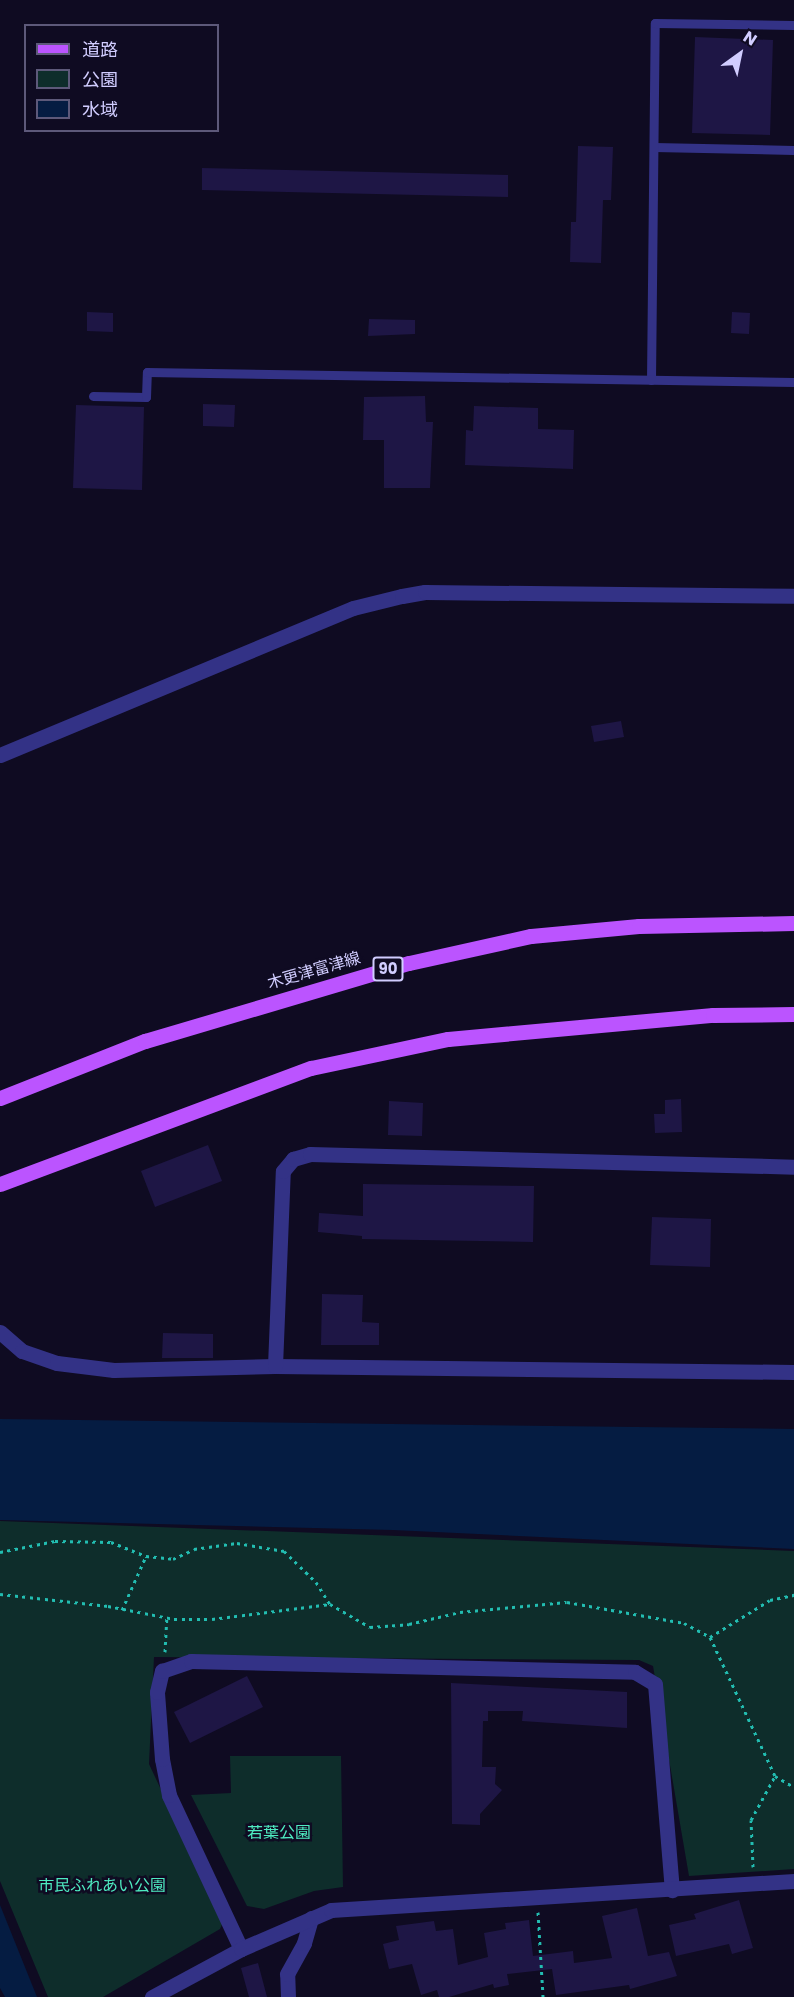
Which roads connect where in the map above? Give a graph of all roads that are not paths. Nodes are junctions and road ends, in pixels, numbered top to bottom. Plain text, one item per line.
1 (794, 25) edge
2 (654, 147) junction
3 (794, 150) edge
4 (651, 380) junction
5 (794, 382) edge
6 (93, 396) dead end
7 (794, 596) edge
8 (0, 755) edge
9 (794, 923) edge
10 (794, 1014) edge
11 (0, 1098) edge
12 (794, 1167) edge
13 (0, 1184) edge
14 (0, 1332) edge
15 (275, 1366) junction
16 (794, 1372) edge
17 (794, 1881) edge
18 (672, 1890) junction
19 (311, 1918) junction
20 (241, 1949) junction
21 (152, 1997) edge
22 (288, 1997) edge

1 - 2 lane
2 - 3 lane
2 - 4 lane
4 - 5 lane
4 - 6 lane
7 - 8 street
9 - 11 main road, 木更津富津線 / 90
10 - 13 main road
12 - 15 street
14 - 15 street
15 - 16 street
17 - 18 street
18 - 19 street
18 - 20 street
19 - 20 street
19 - 22 street
20 - 21 street

